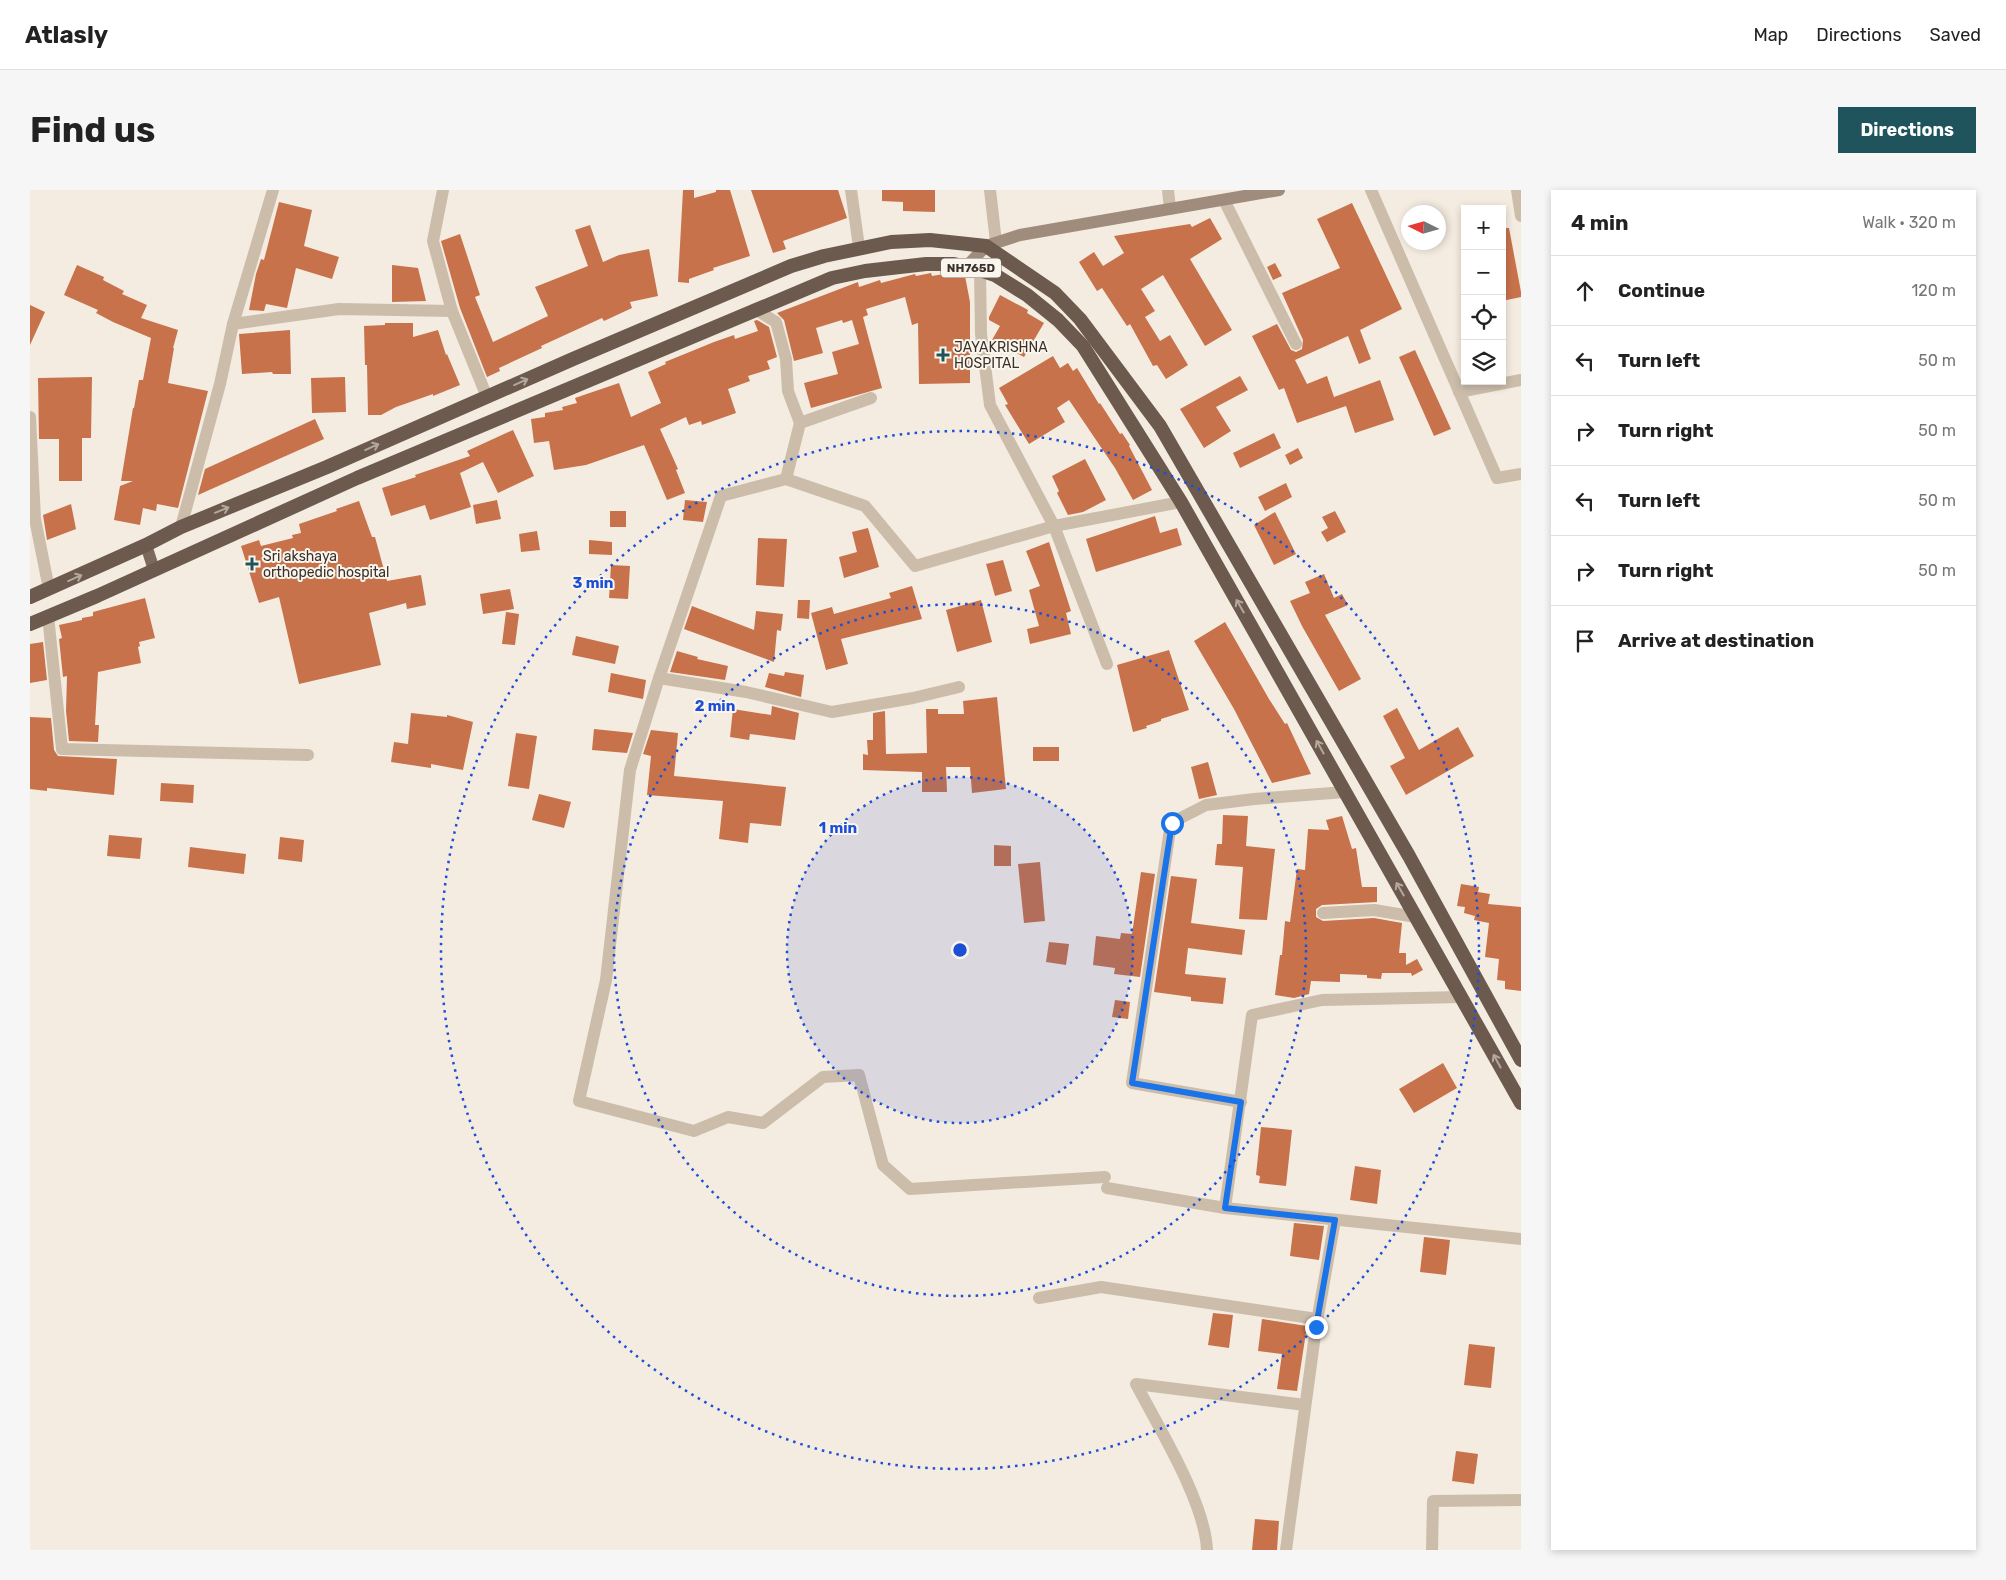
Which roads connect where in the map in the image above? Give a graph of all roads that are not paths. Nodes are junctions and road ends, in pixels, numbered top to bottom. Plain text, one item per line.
1 (273, 190) edge
2 (443, 190) edge
3 (852, 190) edge
4 (990, 190) edge
5 (1168, 190) edge
6 (1279, 190) edge
7 (1371, 190) edge
8 (1517, 190) edge
9 (1224, 200) junction
10 (1170, 209) junction
11 (1521, 216) edge
12 (991, 244) junction
13 (859, 248) junction
14 (973, 268) junction
15 (755, 309) junction
16 (452, 311) junction
17 (233, 324) junction
18 (1296, 344) dead end
19 (1521, 380) edge
20 (1459, 392) junction
21 (487, 397) junction
22 (871, 398) dead end
23 (30, 417) edge
24 (800, 424) junction
25 (30, 451) edge
26 (1521, 474) edge
27 (786, 479) junction
28 (1180, 502) junction
29 (1054, 526) junction
30 (181, 527) junction
31 (146, 545) junction
32 (154, 570) junction
33 (49, 588) junction
34 (30, 597) edge
35 (48, 616) junction
36 (30, 624) edge
37 (1107, 664) dead end
38 (658, 678) junction
39 (960, 687) dead end
40 (308, 755) dead end
41 (1345, 792) junction
42 (1323, 913) dead end
43 (1416, 916) junction
44 (1462, 952) junction
45 (1443, 964) junction
46 (1462, 997) junction
47 (1521, 1060) edge
48 (1241, 1102) junction
49 (1521, 1103) edge
50 (1225, 1208) junction
51 (1335, 1220) junction
52 (1521, 1239) edge
53 (1039, 1298) dead end
54 (1317, 1319) junction
55 (1305, 1406) junction
56 (1521, 1500) edge
57 (1207, 1550) edge
58 (1286, 1550) edge
59 (1432, 1550) edge

1 - 17 street
2 - 16 street
3 - 13 street
4 - 12 street
5 - 10 street
6 - 9 main road
7 - 20 street
8 - 11 street
9 - 10 main road
9 - 18 street
10 - 12 main road
12 - 13 highway, NH765D
12 - 14 main road
12 - 44 highway, NH765D
21 -> 13 highway, NH765D
14 - 15 highway, NH765D
14 - 28 highway, NH765D
14 - 29 street
15 - 24 street
15 - 32 highway, NH765D
16 - 17 street
16 - 21 street
17 - 30 street
19 - 20 street
20 - 26 street
30 -> 21 highway, NH765D
22 - 24 street
23 - 25 street
24 - 27 street
25 - 33 street
27 - 29 street
27 - 38 street
28 - 29 street
41 -> 28 highway, NH765D
29 - 37 street
30 - 31 highway, NH765D
31 - 32 main road
33 -> 31 highway, NH765D
32 - 35 highway, NH765D
33 - 34 highway, NH765D
35 - 36 highway, NH765D
35 - 40 street
38 - 39 street
38 - 50 street
43 -> 41 highway, NH765D
41 - 48 street
42 - 43 street
43 - 45 highway, NH765D
44 - 45 highway
44 - 47 highway, NH765D
45 - 46 highway, NH765D
46 - 48 street
49 -> 46 highway, NH765D
48 - 50 street
50 - 51 street
51 - 52 street
51 - 54 street
53 - 54 street
54 - 55 street
55 - 57 street
55 - 58 street
56 - 59 street

